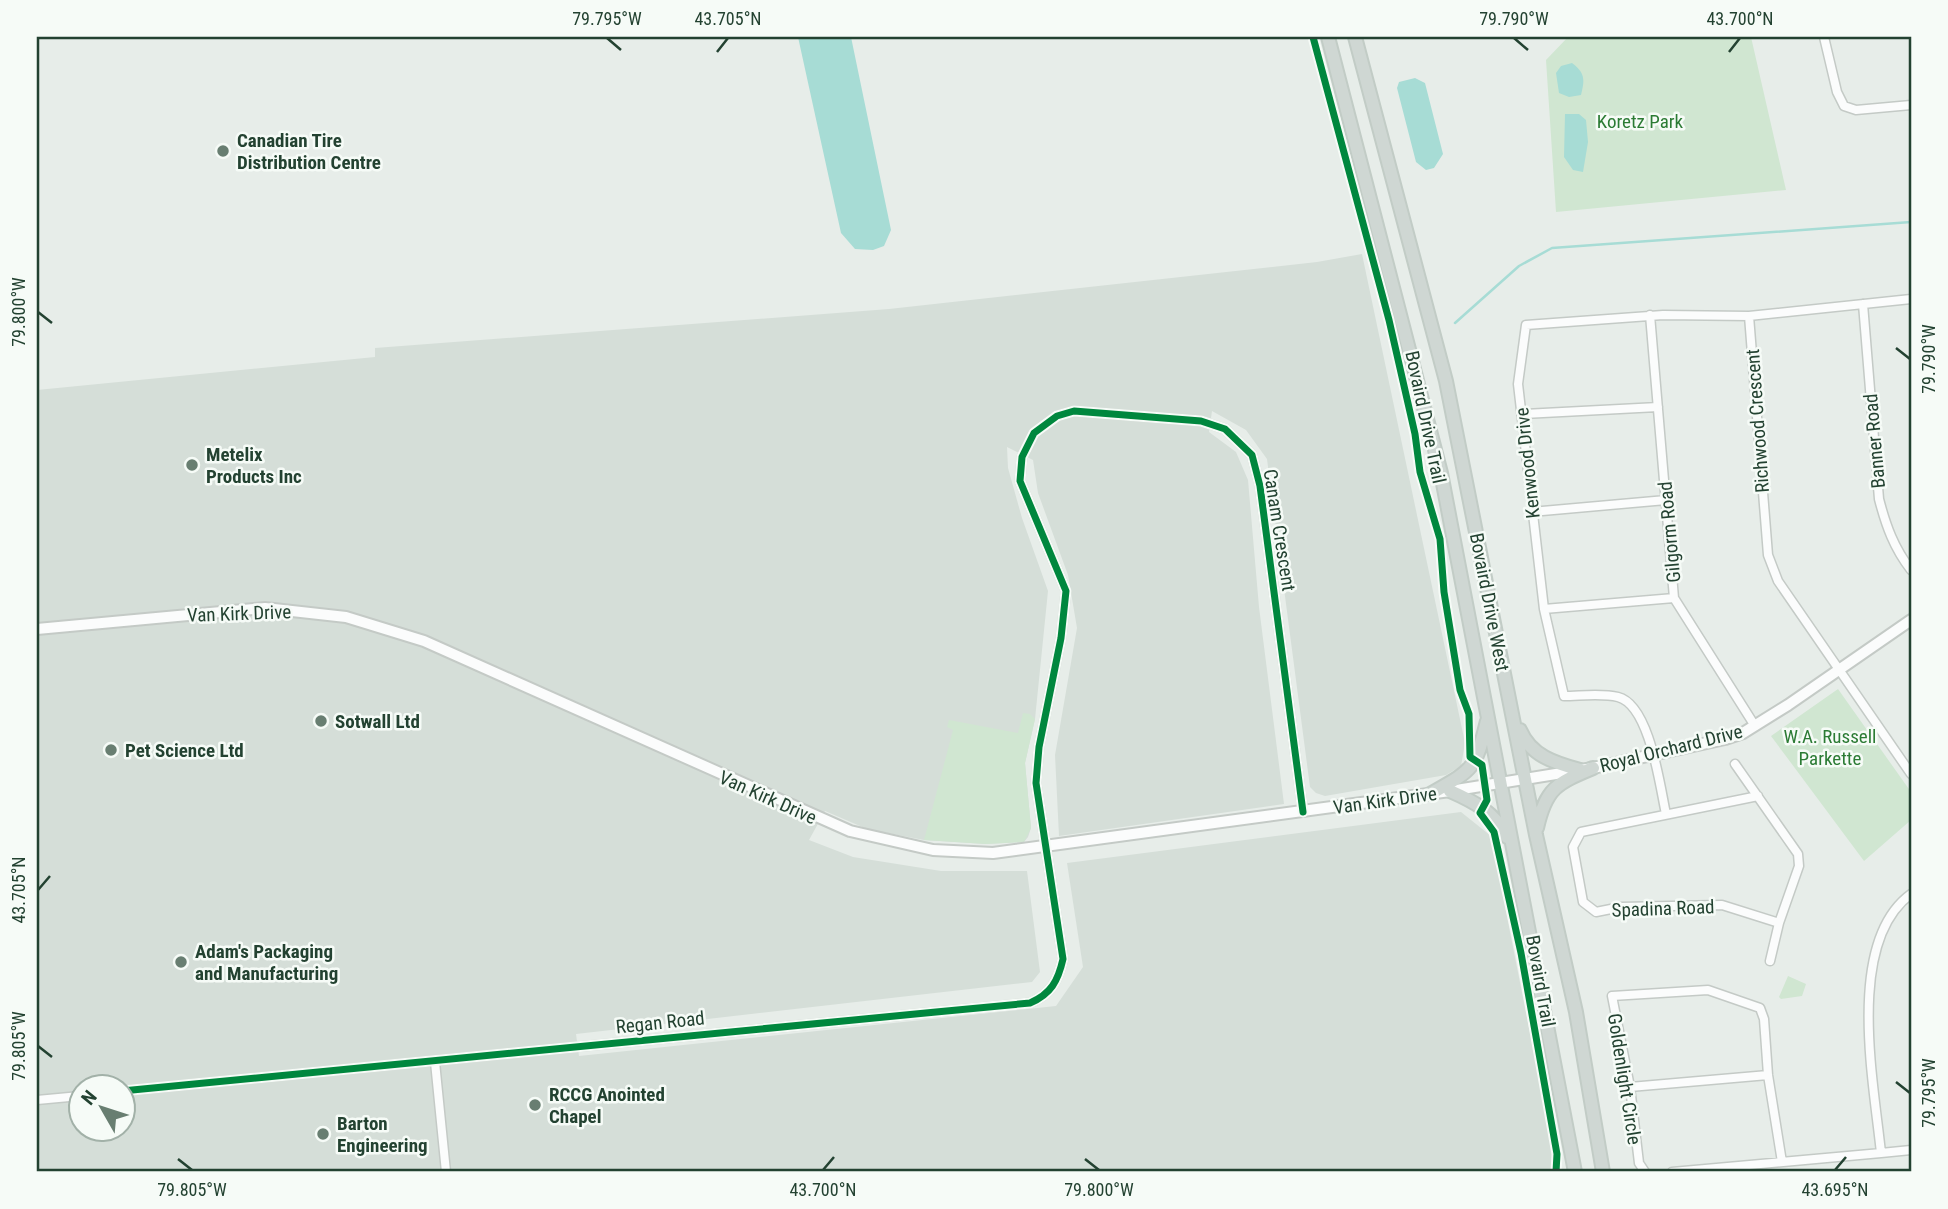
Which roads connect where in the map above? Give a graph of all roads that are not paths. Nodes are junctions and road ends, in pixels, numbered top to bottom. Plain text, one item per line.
1 (1328, 37) edge
2 (1355, 37) edge
3 (1824, 37) edge
4 (1911, 105) edge
5 (1911, 299) edge
6 (1863, 304) junction
7 (1650, 316) junction
8 (1749, 316) junction
9 (1658, 407) junction
10 (1523, 414) junction
11 (1666, 500) junction
12 (1531, 512) junction
13 (1911, 570) edge
14 (1674, 598) junction
15 (1544, 609) junction
16 (1911, 620) edge
17 (37, 629) edge
18 (1838, 669) junction
19 (1512, 714) junction
20 (1488, 717) junction
21 (1755, 726) junction
22 (1653, 756) junction
23 (1735, 764) dead end
24 (1586, 769) junction
25 (1911, 774) edge
26 (1524, 778) junction
27 (1500, 782) junction
28 (1450, 791) junction
29 (1430, 794) junction
30 (1758, 796) junction
31 (1303, 812) junction
32 (1666, 814) junction
33 (1536, 835) junction
34 (1046, 848) junction
35 (1515, 852) junction
36 (1911, 894) edge
37 (1779, 923) junction
38 (1770, 961) dead end
39 (435, 1062) junction
40 (1768, 1075) junction
41 (1630, 1087) junction
42 (136, 1090) edge
43 (66, 1097) edge
44 (37, 1100) edge
45 (1569, 1143) junction
46 (1911, 1150) edge
47 (1881, 1153) junction
48 (1782, 1162) junction
49 (446, 1172) edge
50 (1564, 1172) edge
51 (1574, 1172) edge
52 (1604, 1172) edge
53 (1645, 1172) edge
54 (1672, 1172) edge

1 - 20 main road, Bovaird Drive West
2 - 19 main road, Bovaird Drive West
3 - 4 street
5 - 6 street
6 - 8 street
6 - 13 street, Banner Road
7 - 8 street, Kenwood Drive
7 - 9 street, Gilgorm Road
7 - 10 street, Kenwood Drive
8 - 18 street, Richwood Crescent
9 - 10 street
9 - 11 street, Gilgorm Road
10 - 12 street, Kenwood Drive
11 - 12 street
11 - 14 street, Gilgorm Road
12 - 15 street, Kenwood Drive
14 - 15 street
14 - 21 street, Gilgorm Road
15 - 22 street, Kenwood Drive
16 - 18 street, Royal Orchard Drive
17 - 34 street, Van Kirk Drive
18 - 21 street, Royal Orchard Drive
18 - 25 street, Richwood Crescent
19 - 24 main road
19 - 26 main road, Bovaird Drive West
20 - 27 main road, Bovaird Drive West
20 - 29 main road
21 - 22 street, Royal Orchard Drive
22 - 24 street, Royal Orchard Drive
22 - 32 street
23 - 30 street
24 - 26 street, Royal Orchard Drive
24 - 33 main road
26 - 27 street, Van Kirk Drive
26 - 33 main road, Bovaird Drive West
27 - 28 street, Van Kirk Drive
27 - 35 main road, Bovaird Drive West
28 - 29 street, Van Kirk Drive
28 - 35 main road
29 - 31 street, Van Kirk Drive
30 - 32 street, Spadina Road
30 - 37 street
31 - 34 street, Van Kirk Drive
31 - 34 street, Canam Crescent
32 - 37 street, Spadina Road
33 - 52 main road, Bovaird Drive West
34 - 39 street, Regan Road
35 - 45 main road, Bovaird Drive West
36 - 47 street
37 - 38 street
39 - 42 street, Regan Road
39 - 49 street
40 - 41 street
40 - 41 street, Goldenlight Circle
40 - 48 street, Goldenlight Circle
41 - 53 street, Goldenlight Circle
43 - 44 street
45 - 50 main road
45 - 51 main road, Bovaird Drive West
46 - 47 street
47 - 48 street
48 - 54 street

